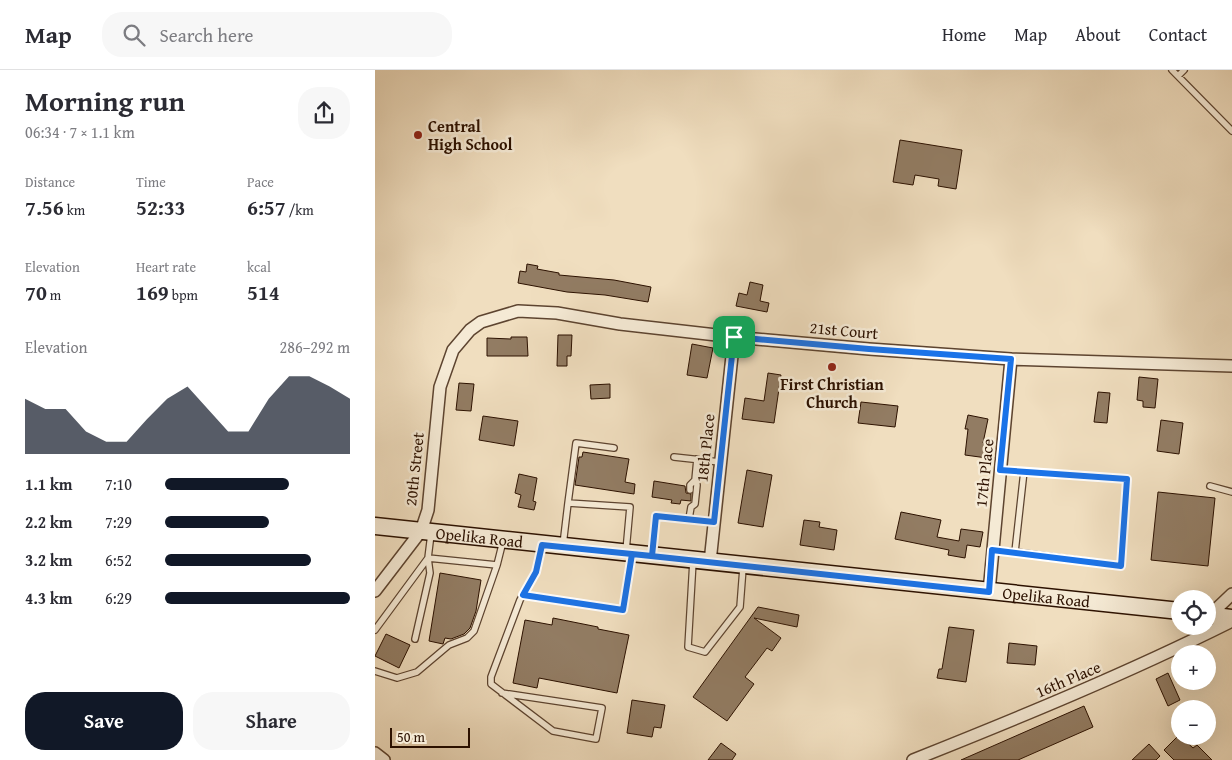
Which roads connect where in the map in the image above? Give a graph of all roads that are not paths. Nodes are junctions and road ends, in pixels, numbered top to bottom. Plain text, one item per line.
1 (1172, 70) edge
2 (1184, 70) edge
3 (1178, 76) junction
4 (1232, 131) edge
5 (734, 337) junction
6 (462, 339) joint
7 (1011, 359) junction
8 (1232, 366) edge
9 (614, 448) dead end
10 (674, 457) dead end
11 (697, 459) junction
12 (720, 462) junction
13 (1000, 470) junction
14 (1024, 471) junction
15 (695, 480) junction
16 (1210, 486) dead end
17 (690, 490) dead end
18 (1232, 492) edge
19 (568, 503) junction
20 (689, 519) junction
21 (714, 522) junction
22 (375, 526) edge
23 (426, 532) junction
24 (503, 541) junction
25 (542, 545) junction
26 (563, 547) junction
27 (992, 550) junction
28 (1015, 552) junction
29 (629, 554) junction
30 (652, 556) junction
31 (428, 558) junction
32 (693, 561) junction
33 (710, 562) junction
34 (497, 565) junction
35 (744, 566) junction
36 (375, 591) edge
37 (989, 592) junction
38 (1232, 594) edge
39 (523, 595) junction
40 (1216, 609) edge
41 (1171, 610) edge
42 (1216, 617) edge
43 (1232, 620) edge
44 (375, 630) edge
45 (415, 639) dead end
46 (375, 671) edge
47 (503, 693) junction
48 (375, 753) edge
49 (384, 760) edge
50 (913, 760) edge

1 - 3 lane
2 - 3 lane
3 - 4 lane
5 - 6 street, 21st Court
5 - 7 street, 21st Court
5 - 12 street, 18th Place
6 - 23 street, 20th Street
7 - 8 street, 21st Court
7 - 13 street, 17th Place
9 - 19 lane
10 - 11 lane
11 - 12 lane
11 - 15 lane
12 - 21 street, 18th Place
13 - 14 lane
13 - 27 street, 17th Place
14 - 28 lane
14 - 28 lane
15 - 17 lane
15 - 20 lane
16 - 18 lane
19 - 26 lane
19 - 29 lane
20 - 21 lane
20 - 30 lane
21 - 33 street, 18th Place
22 - 23 main road, Opelika Road
23 - 24 main road, Opelika Road
23 - 31 lane
23 - 36 street, 20th Street
24 - 25 main road, Opelika Road
24 - 34 lane
25 - 26 main road, Opelika Road
25 - 39 lane
26 - 29 main road, Opelika Road
27 - 28 lane
27 - 37 street, 17th Place
29 - 30 main road, Opelika Road
29 - 39 lane
30 - 32 main road, Opelika Road
31 - 34 lane
31 - 44 lane
31 - 45 lane
32 - 33 main road, Opelika Road
32 - 35 lane
33 - 35 main road, Opelika Road
34 - 46 lane
35 - 37 main road, Opelika Road
37 - 41 main road, Opelika Road
38 - 40 street
39 - 47 lane
42 - 43 main road
43 - 50 street, 16th Place
47 - 47 lane
48 - 49 street

